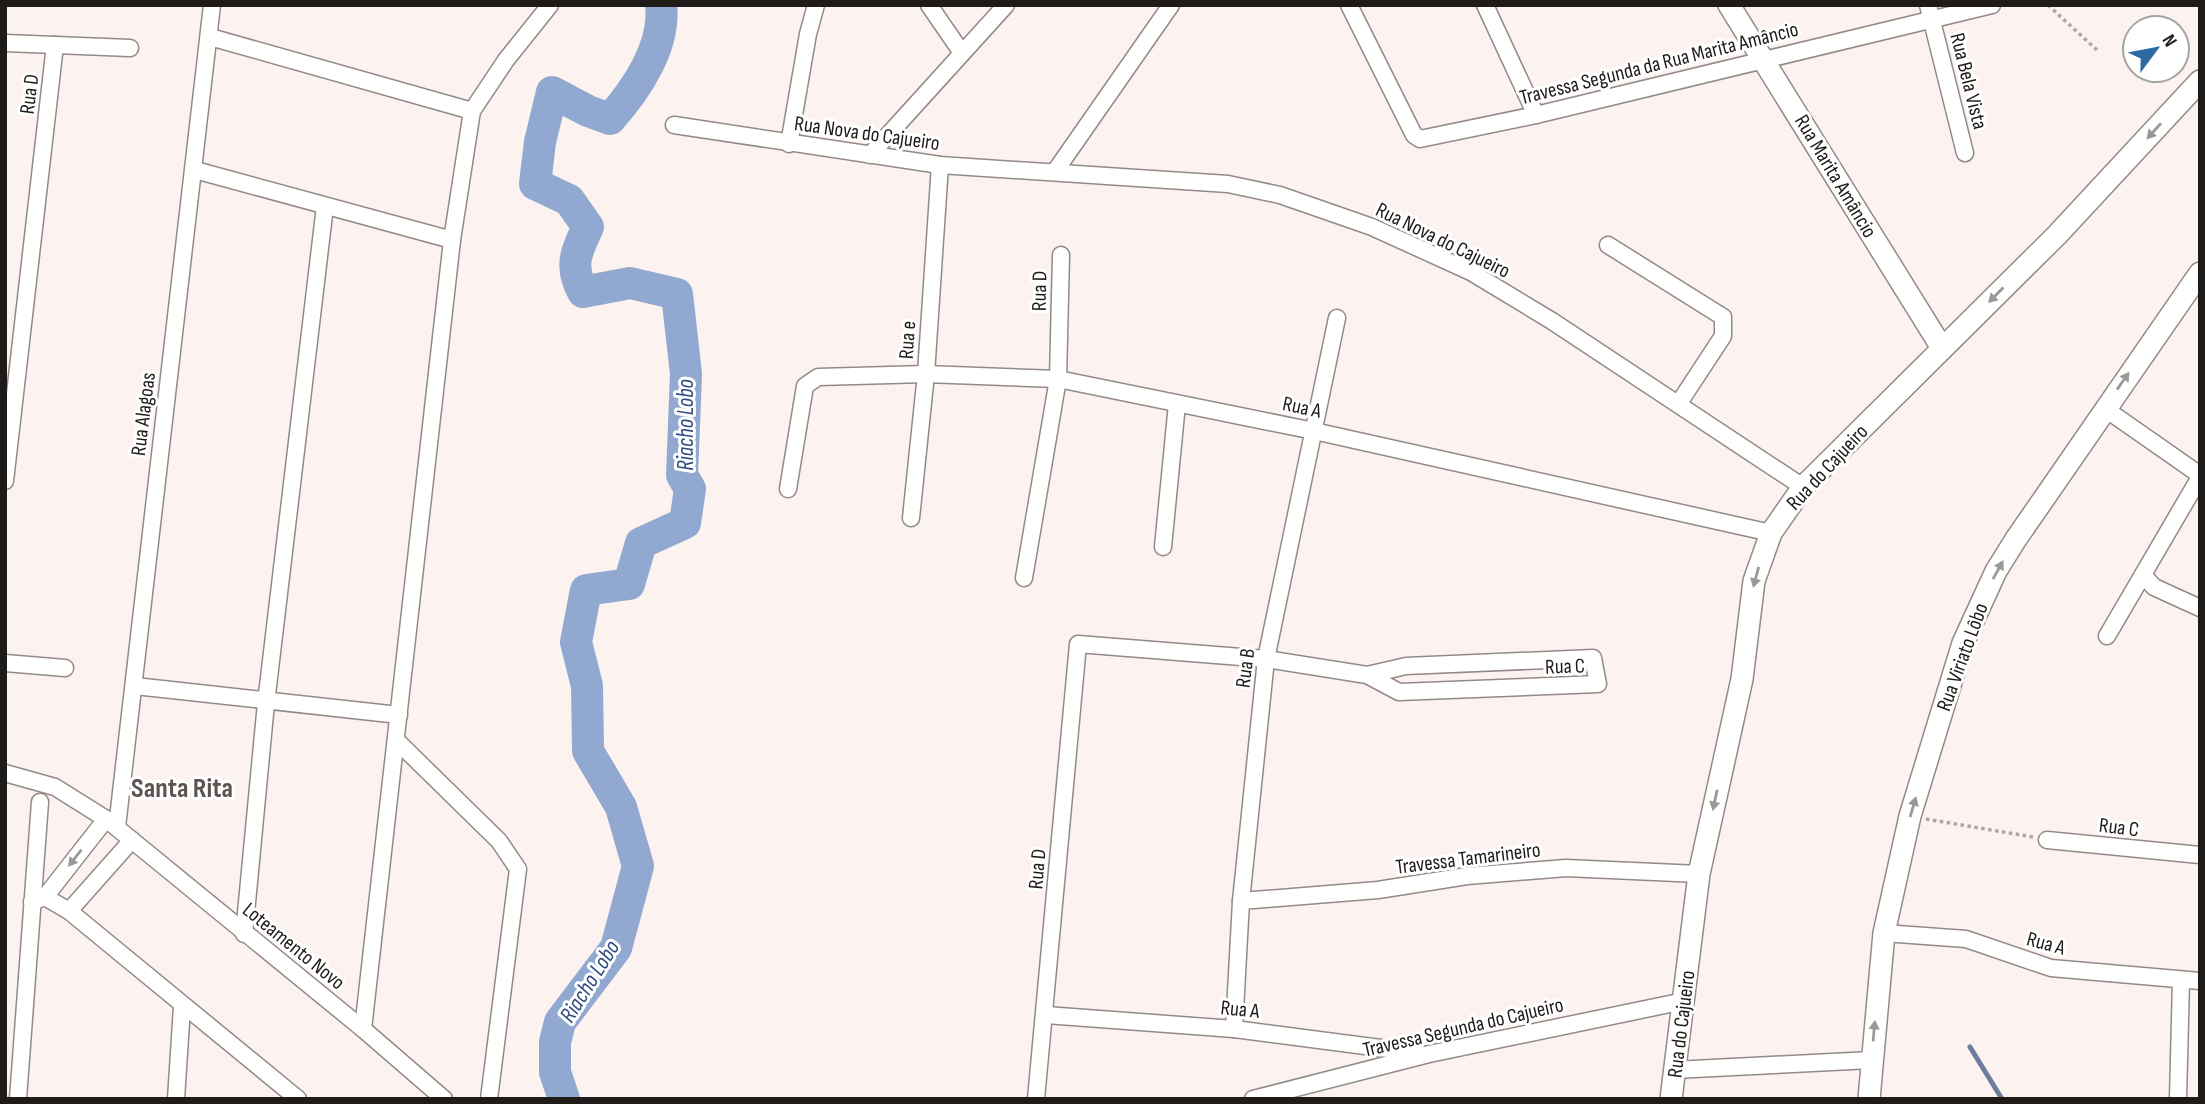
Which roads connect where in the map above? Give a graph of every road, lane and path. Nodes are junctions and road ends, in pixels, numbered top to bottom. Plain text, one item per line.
1 (212, 5) edge
2 (549, 5) edge
3 (816, 5) edge
4 (929, 5) edge
5 (1006, 5) edge
6 (1171, 5) edge
7 (1349, 5) edge
8 (1485, 5) edge
9 (1729, 5) edge
10 (1992, 5) edge
11 (2048, 5) edge
12 (1929, 12) edge
13 (210, 37) junction
14 (5, 43) edge
15 (55, 45) junction
16 (130, 48) dead end
17 (2098, 51) dead end
18 (962, 53) junction
19 (1765, 59) junction
20 (2200, 81) edge
21 (472, 111) junction
22 (1536, 115) junction
23 (674, 125) dead end
24 (789, 144) junction
25 (1965, 153) dead end
26 (870, 155) junction
27 (940, 165) junction
28 (195, 170) junction
29 (1056, 170) junction
30 (325, 206) junction
31 (453, 240) junction
32 (1608, 245) dead end
33 (1061, 255) dead end
34 (2200, 273) edge
35 (1337, 318) dead end
36 (1942, 348) junction
37 (926, 374) junction
38 (1058, 379) junction
39 (1679, 403) junction
40 (1177, 404) junction
41 (2104, 408) junction
42 (1314, 431) junction
43 (2200, 476) edge
44 (5, 481) edge
45 (1803, 487) junction
46 (788, 489) dead end
47 (911, 518) dead end
48 (1771, 533) junction
49 (1163, 547) dead end
50 (2143, 575) junction
51 (1024, 578) dead end
52 (2200, 608) edge
53 (2107, 636) dead end
54 (1079, 644) joint
55 (1266, 659) junction
56 (5, 663) edge
57 (1470, 664) junction
58 (65, 668) dead end
59 (1367, 675) junction
60 (135, 686) junction
61 (1469, 691) junction
62 (266, 703) junction
63 (399, 715) junction
64 (398, 742) junction
65 (5, 773) edge
66 (40, 802) dead end
67 (1910, 817) junction
68 (111, 823) junction
69 (2047, 839) joint
70 (132, 840) junction
71 (2200, 855) edge
72 (1699, 874) junction
73 (38, 900) junction
74 (1241, 901) junction
75 (69, 911) junction
76 (1884, 933) junction
77 (244, 934) junction
78 (2180, 980) junction
79 (2200, 981) edge
80 (1684, 1001) junction
81 (182, 1007) junction
82 (1046, 1015) junction
83 (363, 1029) junction
84 (1234, 1029) junction
85 (1429, 1054) junction
86 (1871, 1060) junction
87 (1674, 1070) junction
88 (18, 1099) edge
89 (176, 1099) edge
90 (298, 1099) edge
91 (444, 1099) edge
92 (489, 1099) edge
93 (1036, 1099) edge
94 (1253, 1099) edge
95 (1671, 1099) edge
96 (1869, 1099) edge
97 (2178, 1099) edge

1 - 13 street, Rua Alagoas
2 - 21 street
3 - 24 street
4 - 18 street
5 - 18 street
6 - 29 street
7 - 22 street, Travessa Segunda da Rua Marita Amâncio
8 - 22 street
9 - 19 street, Rua Marita Amâncio
10 - 12 street, Travessa Segunda da Rua Marita Amâncio
11 - 17 path
12 - 19 street, Travessa Segunda da Rua Marita Amâncio
12 - 25 street, Rua Bela Vista
13 - 21 street
13 - 28 street, Rua Alagoas
14 - 15 street
15 - 16 street
15 - 44 street, Rua D
18 - 26 street
19 - 22 street, Travessa Segunda da Rua Marita Amâncio
19 - 36 street, Rua Marita Amâncio
20 -> 36 street, Rua do Cajueiro
21 - 31 street
23 - 24 street, Rua Nova do Cajueiro
24 - 26 street, Rua Nova do Cajueiro
26 - 27 street, Rua Nova do Cajueiro
27 - 29 street, Rua Nova do Cajueiro
27 - 37 street, Rua e
28 - 30 street
28 - 60 street, Rua Alagoas
29 - 39 street, Rua Nova do Cajueiro
30 - 31 street
30 - 62 street
31 - 63 street
32 - 39 street
33 - 38 street, Rua D
41 -> 34 street, Rua Viriato Lôbo
35 - 42 street, Rua B
36 - 45 street, Rua do Cajueiro
37 - 38 street, Rua A
37 - 46 street, Rua A
37 - 47 street, Rua e
38 - 40 street, Rua A
38 - 51 street, Rua D
39 - 45 street, Rua Nova do Cajueiro
40 - 42 street, Rua A
40 - 49 street
41 - 43 street
67 -> 41 street, Rua Viriato Lôbo
42 - 48 street, Rua A
42 - 55 street, Rua B
43 - 50 street
45 - 48 street, Rua do Cajueiro
48 -> 72 street, Rua do Cajueiro
50 - 52 street
50 - 53 street
54 - 55 street, Rua C
54 - 82 street, Rua D
55 - 59 street, Rua C
55 - 74 street, Rua B
56 - 58 street
57 - 59 street, Rua C
57 - 61 street
57 - 61 street, Rua C
59 - 61 street, Rua C
60 - 62 street
60 - 68 street, Rua Alagoas
62 - 63 street
62 - 77 street
63 - 64 street
64 - 83 street
64 - 92 street
65 - 68 street, Loteamento Novo
66 - 73 street
67 - 69 path
67 - 76 street, Rua Viriato Lôbo
68 - 70 street, Loteamento Novo
68 -> 73 street
69 - 71 street, Rua C
70 - 75 street
70 - 77 street, Loteamento Novo
72 - 74 street, Travessa Tamarineiro
72 - 80 street, Rua do Cajueiro
73 - 75 street
73 - 88 street
74 - 84 street, Rua B
75 - 81 street
76 - 78 street, Rua A
86 -> 76 street, Rua Viriato Lôbo
77 - 83 street, Loteamento Novo
78 - 79 street, Rua A
78 - 97 street
80 - 85 street, Travessa Segunda do Cajueiro
80 - 87 street, Rua do Cajueiro
81 - 89 street
81 - 90 street
82 - 84 street, Rua A
82 - 93 street, Rua D
83 - 91 street, Loteamento Novo
84 - 85 street, Rua A
85 - 94 street, Travessa Segunda do Cajueiro
86 - 87 street
86 - 96 street, Rua Viriato Lôbo
87 - 95 street, Rua do Cajueiro

